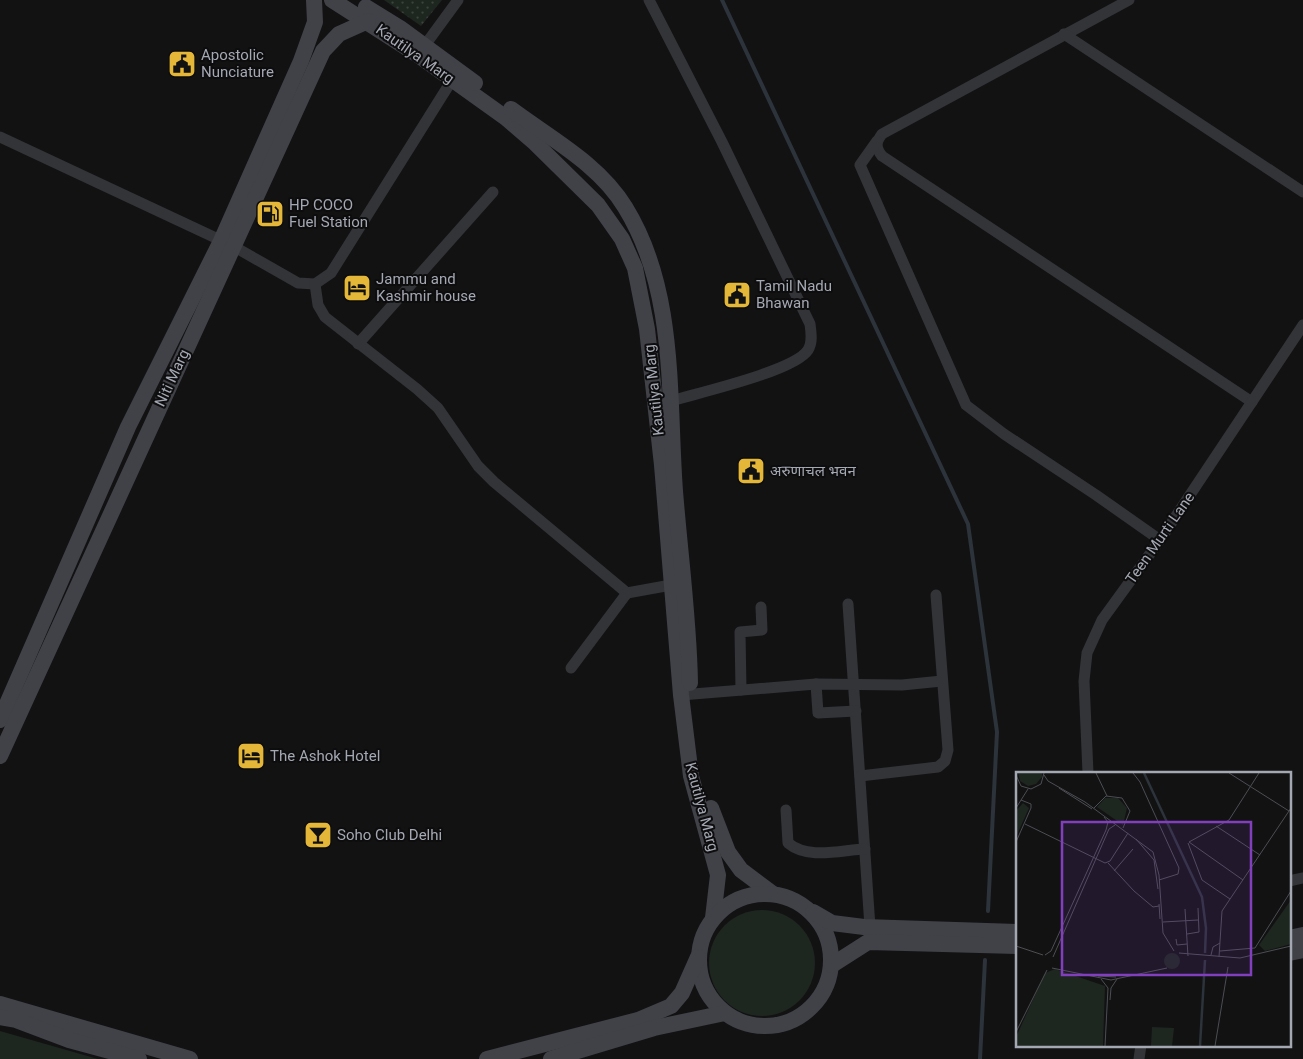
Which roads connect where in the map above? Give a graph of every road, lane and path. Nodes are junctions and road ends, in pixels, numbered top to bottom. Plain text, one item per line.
1 (314, 0) edge
2 (332, 0) edge
3 (353, 0) edge
4 (458, 0) edge
5 (649, 0) edge
6 (1129, 0) edge
7 (368, 21) junction
8 (1064, 34) junction
9 (421, 50) junction
10 (452, 80) junction
11 (0, 137) edge
12 (877, 140) junction
13 (493, 192) dead end
14 (1303, 192) edge
15 (227, 243) junction
16 (315, 284) junction
17 (1303, 325) edge
18 (358, 344) junction
19 (671, 401) junction
20 (1252, 402) junction
21 (1160, 540) junction
22 (671, 585) junction
23 (628, 593) junction
24 (936, 595) dead end
25 (848, 604) dead end
26 (762, 607) dead end
27 (571, 668) dead end
28 (942, 681) junction
29 (816, 684) junction
30 (854, 684) junction
31 (741, 690) junction
32 (686, 694) junction
33 (856, 711) junction
34 (0, 720) edge
35 (0, 756) edge
36 (1088, 772) edge
37 (860, 776) junction
38 (786, 810) dead end
39 (865, 848) junction
40 (1303, 878) edge
41 (1290, 881) edge
42 (773, 894) junction
43 (805, 907) junction
44 (713, 918) junction
45 (870, 927) junction
46 (1016, 932) edge
47 (1303, 935) edge
48 (1290, 938) edge
49 (1016, 946) edge
50 (1303, 950) edge
51 (1290, 953) edge
52 (698, 956) junction
53 (832, 965) junction
54 (0, 1004) edge
55 (724, 1013) junction
56 (0, 1017) edge
57 (1141, 1046) edge
58 (139, 1059) edge
59 (190, 1059) edge
60 (487, 1059) edge
61 (552, 1059) edge
62 (1139, 1059) edge

1 - 15 street, Niti Marg
2 - 7 street, Kautilya Marg
3 - 9 street, Kautilya Marg
4 - 9 street
5 - 19 street
6 - 8 street
7 - 9 street, Kautilya Marg
7 - 15 street, Niti Marg
8 - 12 street
8 - 14 street
9 - 10 street, Kautilya Marg
9 - 19 street, Kautilya Marg
10 - 16 street
10 - 22 street, Kautilya Marg
11 - 15 street
12 - 20 street
12 - 21 street
13 - 18 street
15 - 16 street
15 - 34 street, Niti Marg
15 - 35 street, Niti Marg
16 - 18 street
17 - 20 street, Teen Murti Lane
18 - 23 street
19 - 32 street, Kautilya Marg
20 - 21 street, Teen Murti Lane
21 - 36 street, Teen Murti Lane
22 - 23 street
22 - 32 street, Kautilya Marg
23 - 27 street
24 - 28 street
25 - 30 street
26 - 31 street
28 - 30 street
28 - 37 street
29 - 30 street
29 - 31 street
29 - 33 street
30 - 33 street
31 - 32 street
32 - 42 street, Kautilya Marg
32 - 44 street, Kautilya Marg
33 - 37 street
37 - 39 street
38 - 39 street
39 - 45 street
40 - 41 street
42 - 43 street
42 - 44 street
43 - 45 street
43 - 53 street
44 - 52 street
45 - 46 street
47 - 48 street
49 - 53 street
50 - 51 street
52 - 55 street
52 - 60 street
53 - 55 street
54 - 59 street
55 - 61 street
56 - 58 street
57 - 62 street

